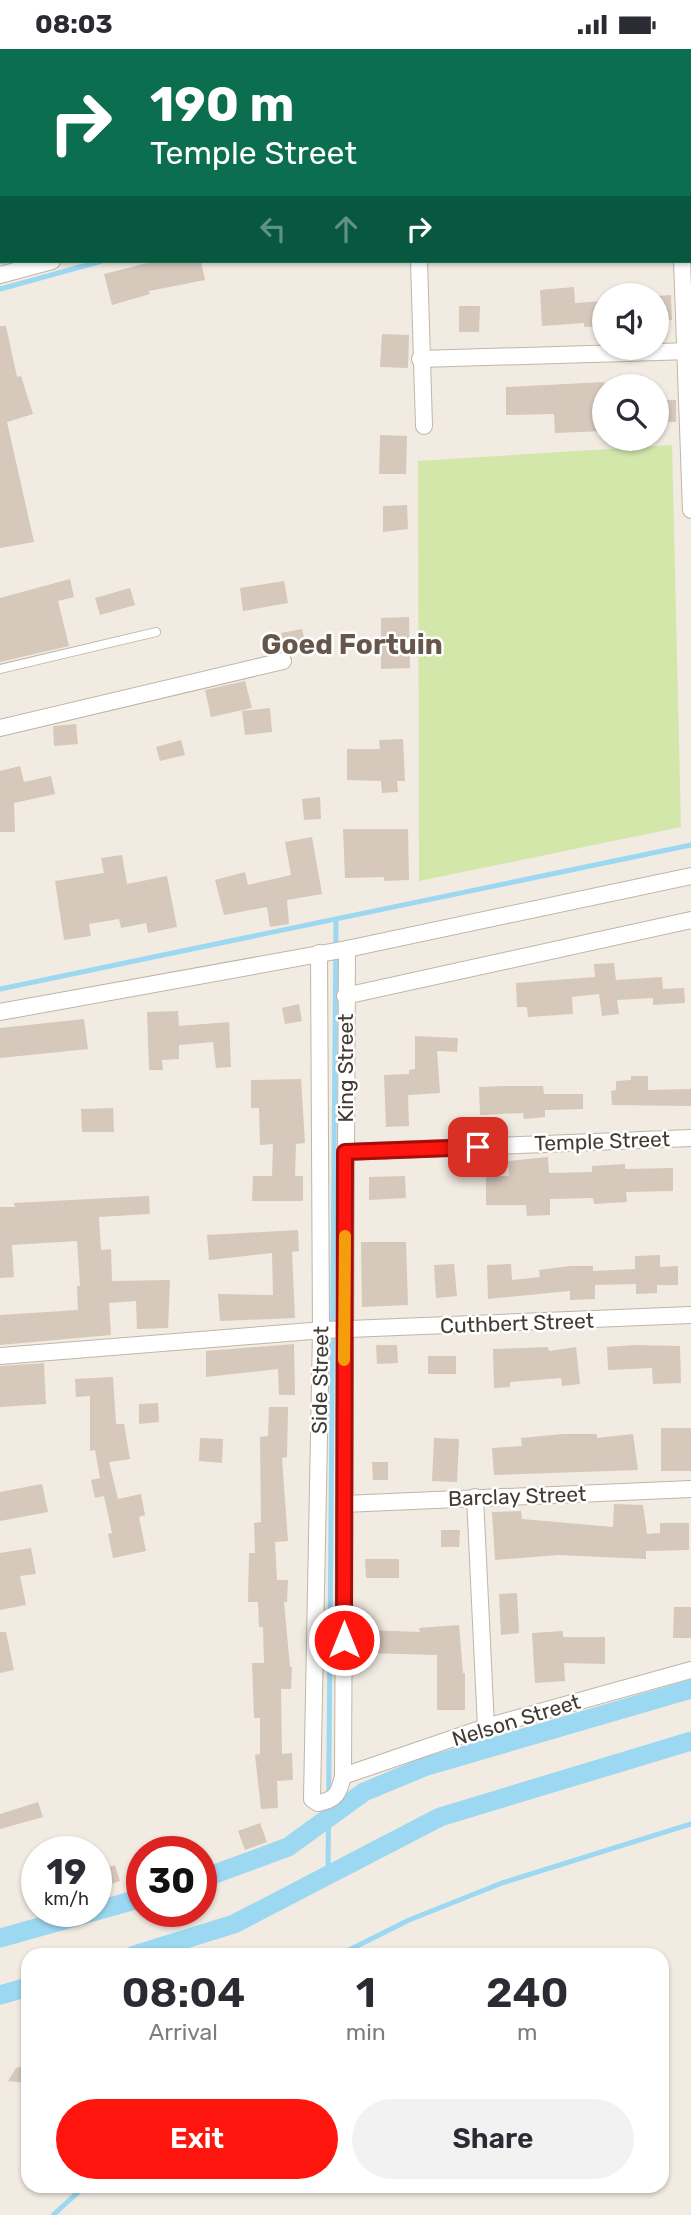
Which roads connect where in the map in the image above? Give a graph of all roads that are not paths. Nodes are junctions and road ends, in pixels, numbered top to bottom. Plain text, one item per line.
1 (45, 263) edge
2 (419, 263) edge
3 (682, 263) edge
4 (0, 275) edge
5 (687, 351) edge
6 (420, 359) junction
7 (424, 426) dead end
8 (691, 510) edge
9 (156, 632) dead end
10 (283, 661) dead end
11 (0, 669) edge
12 (0, 729) edge
13 (691, 876) edge
14 (691, 920) edge
15 (347, 949) junction
16 (319, 953) junction
17 (345, 996) junction
18 (0, 1012) edge
19 (691, 1138) edge
20 (345, 1152) junction
21 (691, 1315) edge
22 (332, 1330) junction
23 (0, 1356) edge
24 (691, 1489) edge
25 (475, 1497) junction
26 (344, 1504) junction
27 (691, 1670) edge
28 (486, 1727) junction
29 (343, 1776) junction

1 - 4 street
2 - 6 street
3 - 5 street
5 - 6 street
5 - 8 street
6 - 7 street
9 - 11 lane
10 - 12 street
13 - 15 street
14 - 17 street
15 - 16 street
15 - 17 street, King Street
16 - 18 street
16 - 22 street, Side Street
17 - 20 street, King Street
19 - 20 street, Temple Street
20 - 22 street, King Street
21 - 22 street, Cuthbert Street
22 - 23 street
22 - 26 street, King Street
22 - 29 street, Side Street
24 - 25 street, Barclay Street
25 - 26 street, Barclay Street
25 - 28 street
26 - 29 street, King Street
27 - 28 street, Nelson Street
28 - 29 street, Nelson Street

